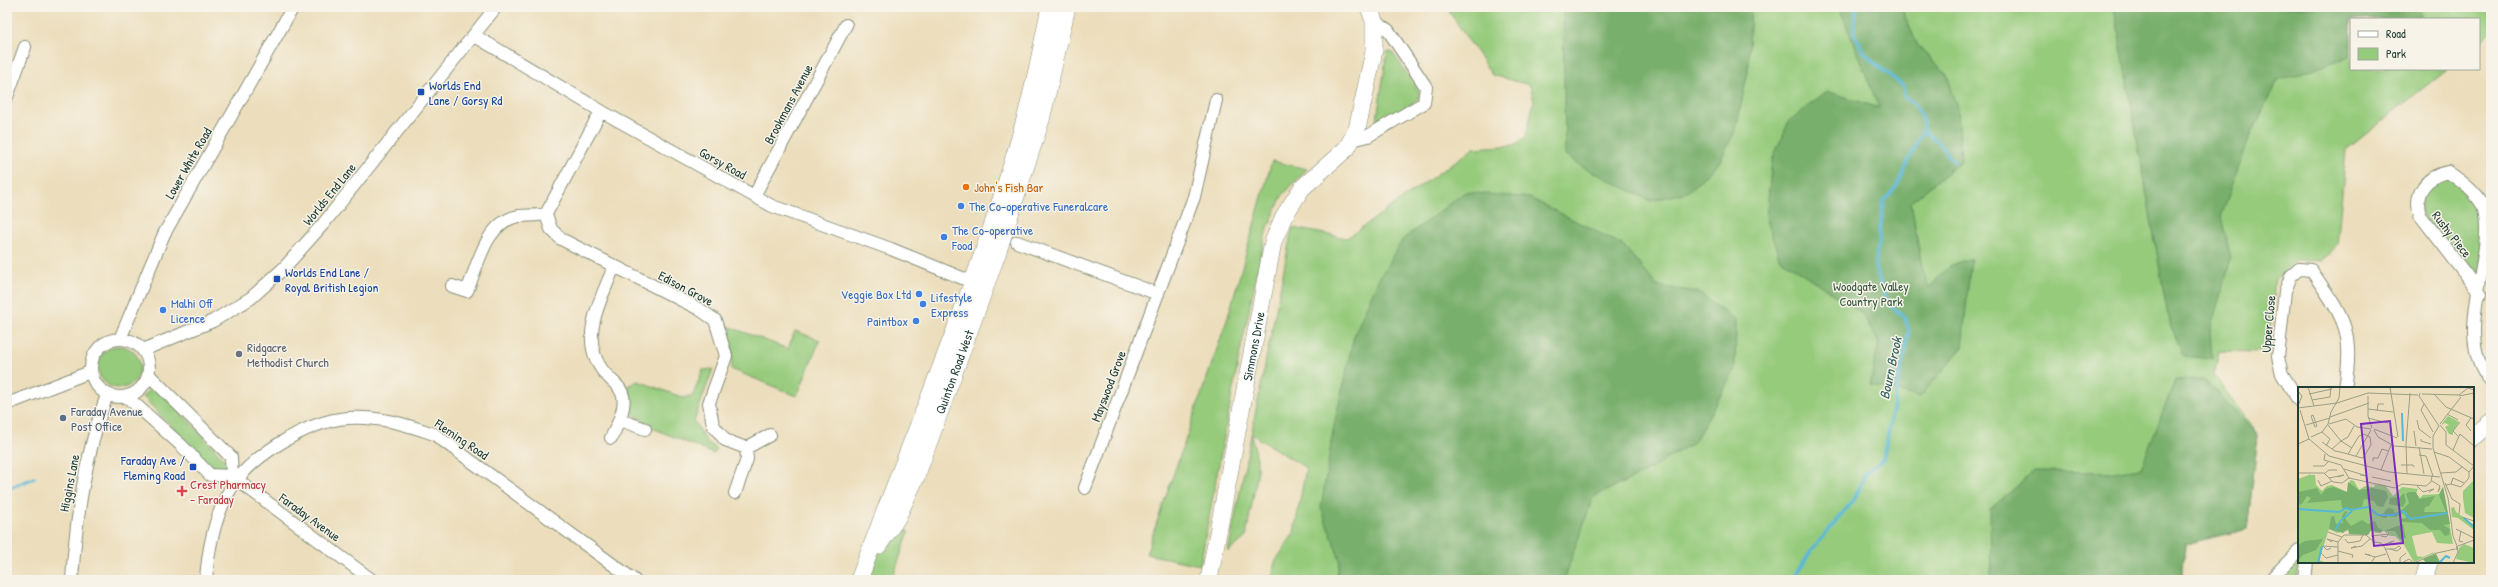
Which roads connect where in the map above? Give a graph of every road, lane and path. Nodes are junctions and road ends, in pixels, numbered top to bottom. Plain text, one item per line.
1 (293, 7) edge
2 (496, 7) edge
3 (1050, 7) edge
4 (1067, 7) edge
5 (1372, 14) edge
6 (846, 25) dead end
7 (474, 36) junction
8 (25, 47) dead end
9 (7, 97) edge
10 (1216, 100) dead end
11 (601, 111) junction
12 (1352, 140) junction
13 (754, 196) junction
14 (546, 214) junction
15 (1010, 215) junction
16 (989, 233) junction
17 (1017, 242) junction
18 (997, 254) junction
19 (614, 266) junction
20 (990, 271) junction
21 (972, 282) junction
22 (452, 286) dead end
23 (1158, 294) junction
24 (2481, 294) junction
25 (120, 339) junction
26 (143, 350) junction
27 (90, 372) junction
28 (149, 375) junction
29 (2491, 381) edge
30 (2345, 387) edge
31 (107, 395) junction
32 (127, 397) junction
33 (2298, 399) edge
34 (7, 404) edge
35 (620, 420) junction
36 (2491, 422) edge
37 (645, 429) dead end
38 (770, 435) dead end
39 (2474, 436) edge
40 (611, 438) dead end
41 (746, 448) junction
42 (234, 478) junction
43 (1085, 488) dead end
44 (735, 493) dead end
45 (2298, 552) edge
46 (2307, 563) edge
47 (2429, 563) edge
48 (862, 572) edge
49 (72, 580) edge
50 (206, 580) edge
51 (372, 580) edge
52 (634, 580) edge
53 (1209, 580) edge
54 (2270, 580) edge
55 (2305, 580) edge
56 (2424, 580) edge

1 - 25 street, Lower White Road
2 - 7 street, Worlds End Lane
3 - 16 street, Quinton Road West
4 - 15 street, Quinton Road West
5 - 12 street, Simmons Drive
5 - 12 street, Simmons Drive
6 - 13 street, Brookmans Avenue
7 - 11 street, Gorsy Road
7 - 26 street, Worlds End Lane
8 - 9 street
10 - 23 street, Mayswood Grove
11 - 13 street, Gorsy Road
11 - 14 street
12 - 53 street, Simmons Drive
13 - 21 street, Gorsy Road
14 - 19 street, Edison Grove
14 - 22 street
15 - 16 street
15 - 17 street
15 - 18 street, Quinton Road West
16 - 21 street, Quinton Road West
17 - 18 street
17 - 23 street
18 - 20 street, Quinton Road West
19 - 35 street
19 - 41 street, Edison Grove
20 - 21 street
20 - 48 street, Quinton Road West
21 - 48 street, Quinton Road West
23 - 43 street, Mayswood Grove
24 - 24 street, Rushy Piece
24 - 29 street, Rushy Piece
25 - 26 street
25 - 27 street
26 - 28 street
27 - 31 street
27 - 34 street
28 - 32 street
28 - 42 street
30 - 33 street, Upper Close
31 - 32 street
31 - 49 street, Higgins Lane
32 - 42 street
35 - 37 street
35 - 40 street
36 - 39 street
38 - 41 street
41 - 44 street
42 - 50 street, Fleming Road
42 - 51 street, Faraday Avenue
42 - 52 street, Fleming Road
45 - 54 street
46 - 55 street
47 - 56 street

